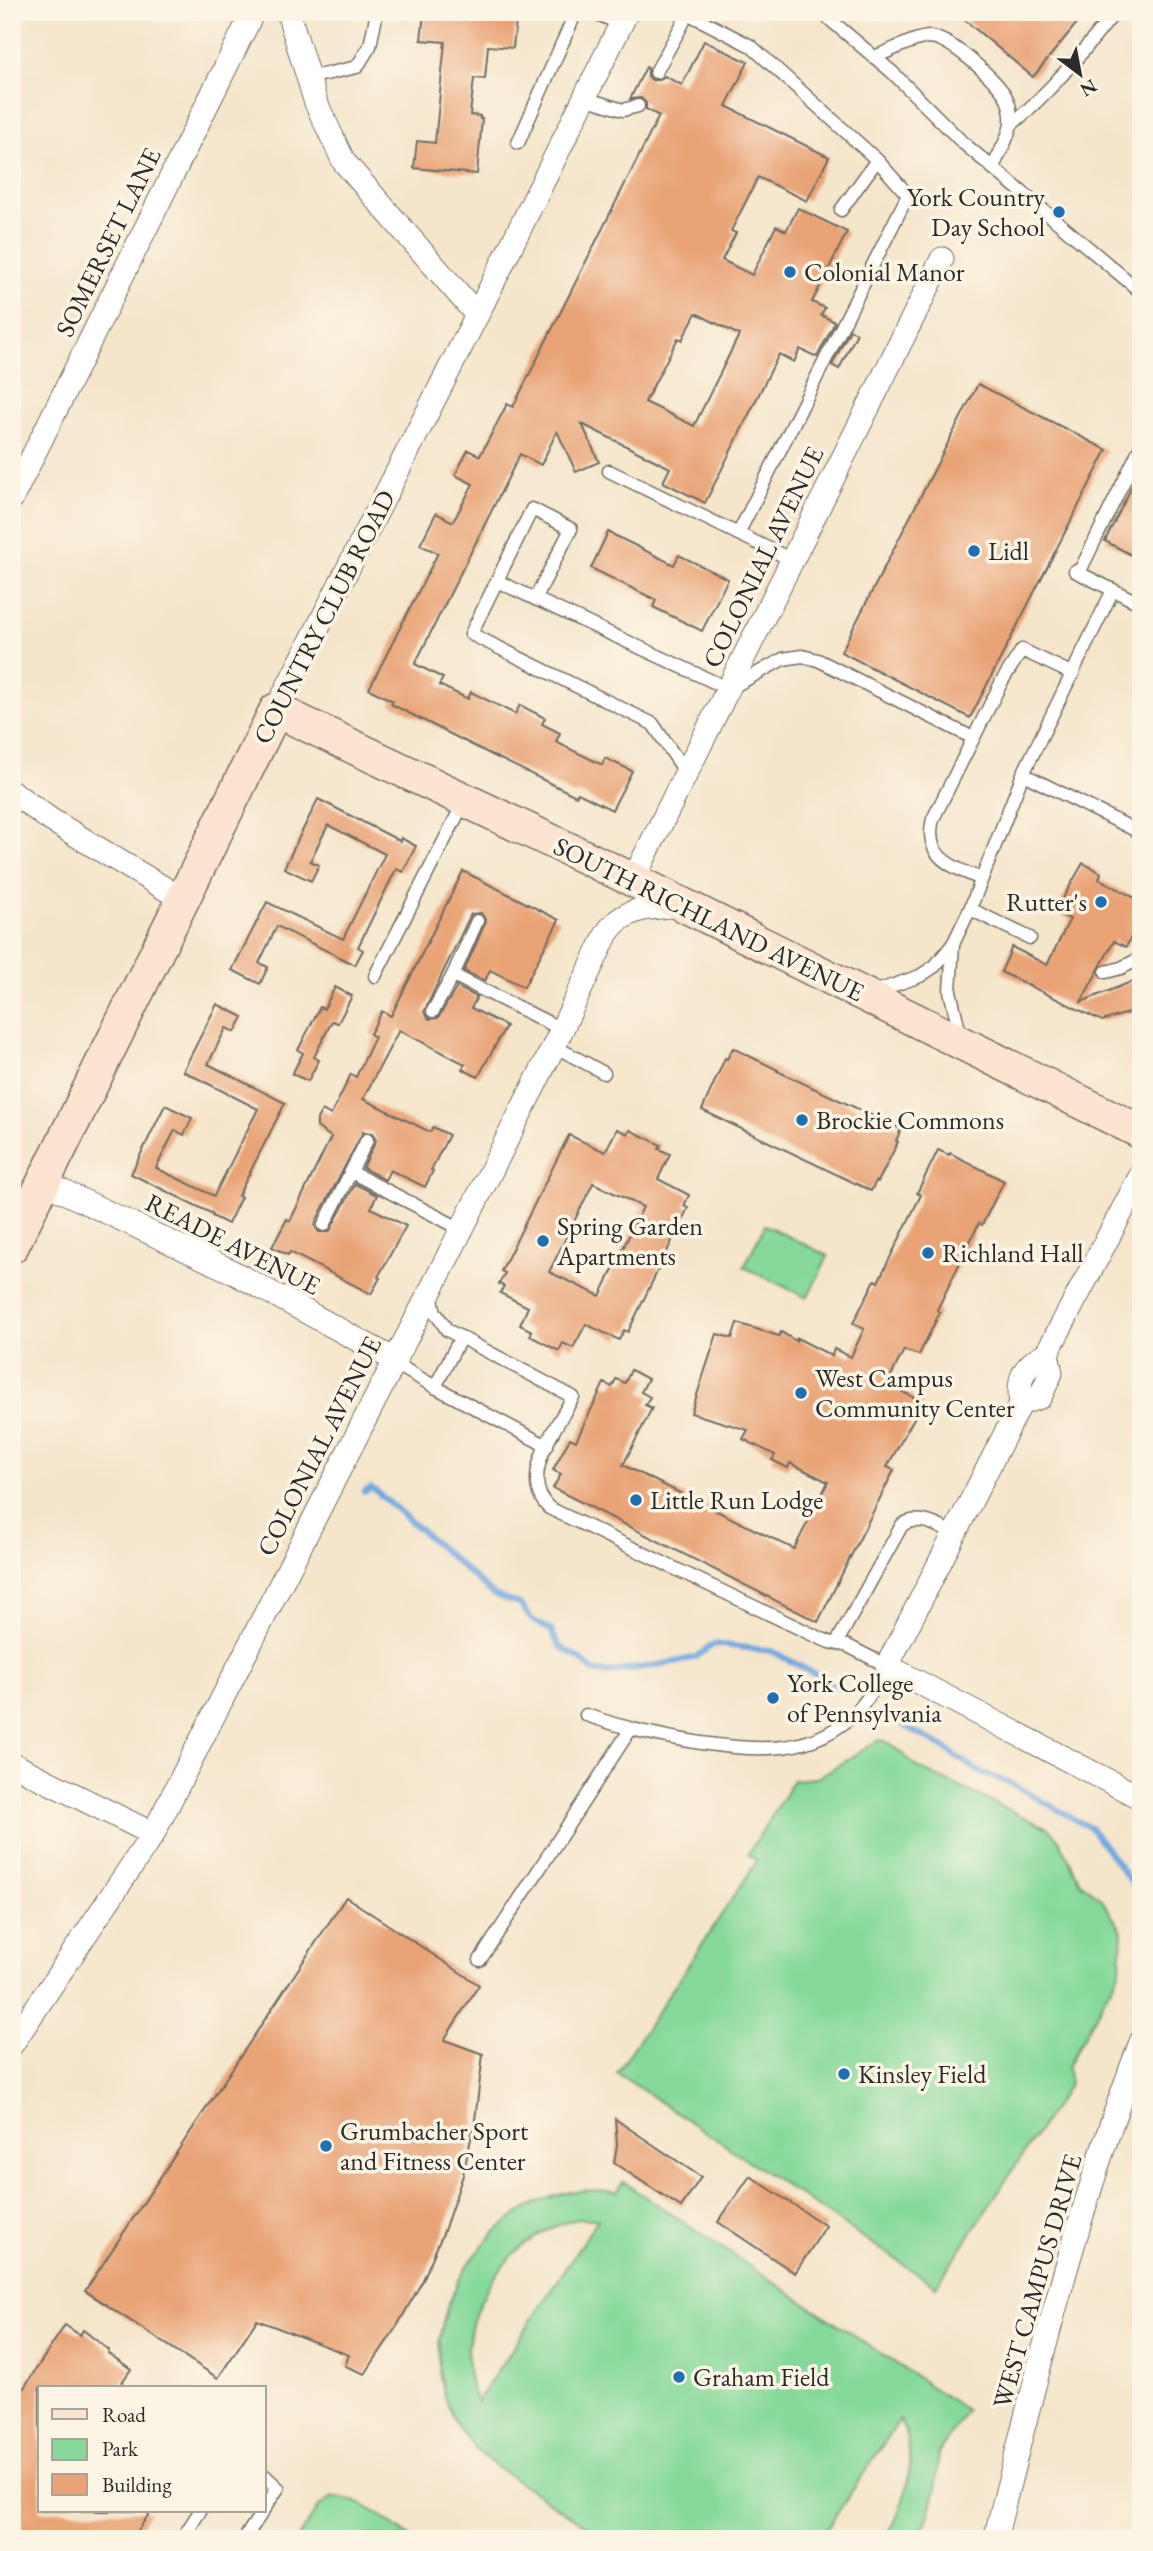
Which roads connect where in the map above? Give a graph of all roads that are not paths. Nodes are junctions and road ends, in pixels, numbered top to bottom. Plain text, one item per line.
1 (253, 12) edge
2 (288, 12) edge
3 (377, 12) edge
4 (576, 12) edge
5 (593, 12) edge
6 (821, 12) edge
7 (1115, 12) edge
8 (687, 13) edge
9 (624, 18) edge
10 (874, 57) junction
11 (656, 72) dead end
12 (308, 78) junction
13 (584, 98) junction
14 (638, 106) dead end
15 (1011, 125) junction
16 (518, 143) dead end
17 (877, 160) junction
18 (993, 168) junction
19 (841, 210) dead end
20 (942, 259) dead end
21 (1141, 292) edge
22 (477, 315) junction
23 (1141, 446) edge
24 (608, 471) dead end
25 (12, 498) edge
26 (738, 534) junction
27 (792, 560) junction
28 (497, 581) junction
29 (1113, 590) junction
30 (536, 599) junction
31 (1141, 604) edge
32 (1073, 674) junction
33 (729, 689) junction
34 (275, 710) junction
35 (973, 738) junction
36 (686, 773) junction
37 (1023, 774) junction
38 (12, 792) edge
39 (465, 800) junction
40 (1141, 833) edge
41 (981, 879) junction
42 (633, 880) junction
43 (182, 900) junction
44 (684, 905) junction
45 (970, 909) junction
46 (477, 921) dead end
47 (1030, 938) dead end
48 (953, 944) junction
49 (1141, 958) edge
50 (1106, 972) dead end
51 (453, 975) junction
52 (375, 976) dead end
53 (864, 995) junction
54 (433, 1011) dead end
55 (557, 1038) junction
56 (962, 1042) junction
57 (604, 1073) dead end
58 (1141, 1132) edge
59 (367, 1140) dead end
60 (351, 1172) junction
61 (1141, 1175) edge
62 (43, 1182) junction
63 (324, 1225) dead end
64 (461, 1229) junction
65 (12, 1246) edge
66 (430, 1292) junction
67 (461, 1337) junction
68 (395, 1360) junction
69 (435, 1387) junction
70 (547, 1446) junction
71 (955, 1535) junction
72 (837, 1642) junction
73 (887, 1666) junction
74 (586, 1715) dead end
75 (630, 1730) junction
76 (12, 1764) edge
77 (1141, 1798) edge
78 (153, 1834) junction
79 (480, 1960) dead end
80 (1141, 2042) edge
81 (12, 2044) edge
82 (266, 2477) edge
83 (266, 2507) edge
84 (199, 2512) edge
85 (263, 2512) edge
86 (182, 2539) edge
87 (244, 2539) edge
88 (995, 2539) edge

1 - 25 street, SOMERSET LANE
2 - 12 street
3 - 12 lane
4 - 16 lane
5 - 9 lane
6 - 10 lane
7 - 15 lane
8 - 11 lane
8 - 17 lane
9 - 13 street, COUNTRY CLUB ROAD
10 - 15 lane
10 - 18 lane
12 - 22 street
13 - 14 lane
13 - 22 street, COUNTRY CLUB ROAD
15 - 18 lane
17 - 19 lane
17 - 26 lane
18 - 21 lane
20 - 27 street, COLONIAL AVENUE
22 - 34 street, COUNTRY CLUB ROAD
23 - 29 lane
24 - 26 lane
26 - 27 lane
27 - 33 street, COLONIAL AVENUE
28 - 30 lane
28 - 30 lane
28 - 36 lane
29 - 31 lane
29 - 32 lane
30 - 33 lane
32 - 35 lane
32 - 37 lane
33 - 35 lane
33 - 36 street, COLONIAL AVENUE
34 - 39 main road, SOUTH RICHLAND AVENUE
34 - 43 main road, COUNTRY CLUB ROAD
35 - 41 lane
36 - 42 street, COLONIAL AVENUE
37 - 40 lane
37 - 41 lane
38 - 43 street
39 - 42 main road, SOUTH RICHLAND AVENUE
39 - 52 lane
41 - 45 lane
42 - 44 main road, SOUTH RICHLAND AVENUE
43 - 62 main road, COUNTRY CLUB ROAD
44 - 53 main road, SOUTH RICHLAND AVENUE
44 - 55 street, COLONIAL AVENUE
45 - 47 lane
45 - 48 lane
46 - 51 lane
48 - 53 lane
48 - 56 lane
49 - 50 lane
51 - 54 lane
51 - 55 lane
53 - 56 main road, SOUTH RICHLAND AVENUE
55 - 57 lane
55 - 64 street, COLONIAL AVENUE
56 - 58 main road, SOUTH RICHLAND AVENUE
59 - 60 lane
60 - 63 lane
60 - 64 lane
61 - 71 street
62 - 65 main road, COUNTRY CLUB ROAD
62 - 68 street, READE AVENUE
64 - 66 street, COLONIAL AVENUE
66 - 67 lane
66 - 68 street, COLONIAL AVENUE
67 - 69 lane
67 - 70 lane
68 - 69 lane
68 - 78 street, COLONIAL AVENUE
69 - 70 lane
70 - 72 lane
71 - 72 lane
71 - 73 street
72 - 73 lane
73 - 75 lane
73 - 77 street
74 - 75 lane
75 - 79 lane
76 - 78 street
78 - 81 street, COLONIAL AVENUE
80 - 88 street, WEST CAMPUS DRIVE
82 - 83 lane
84 - 86 lane
85 - 87 lane

